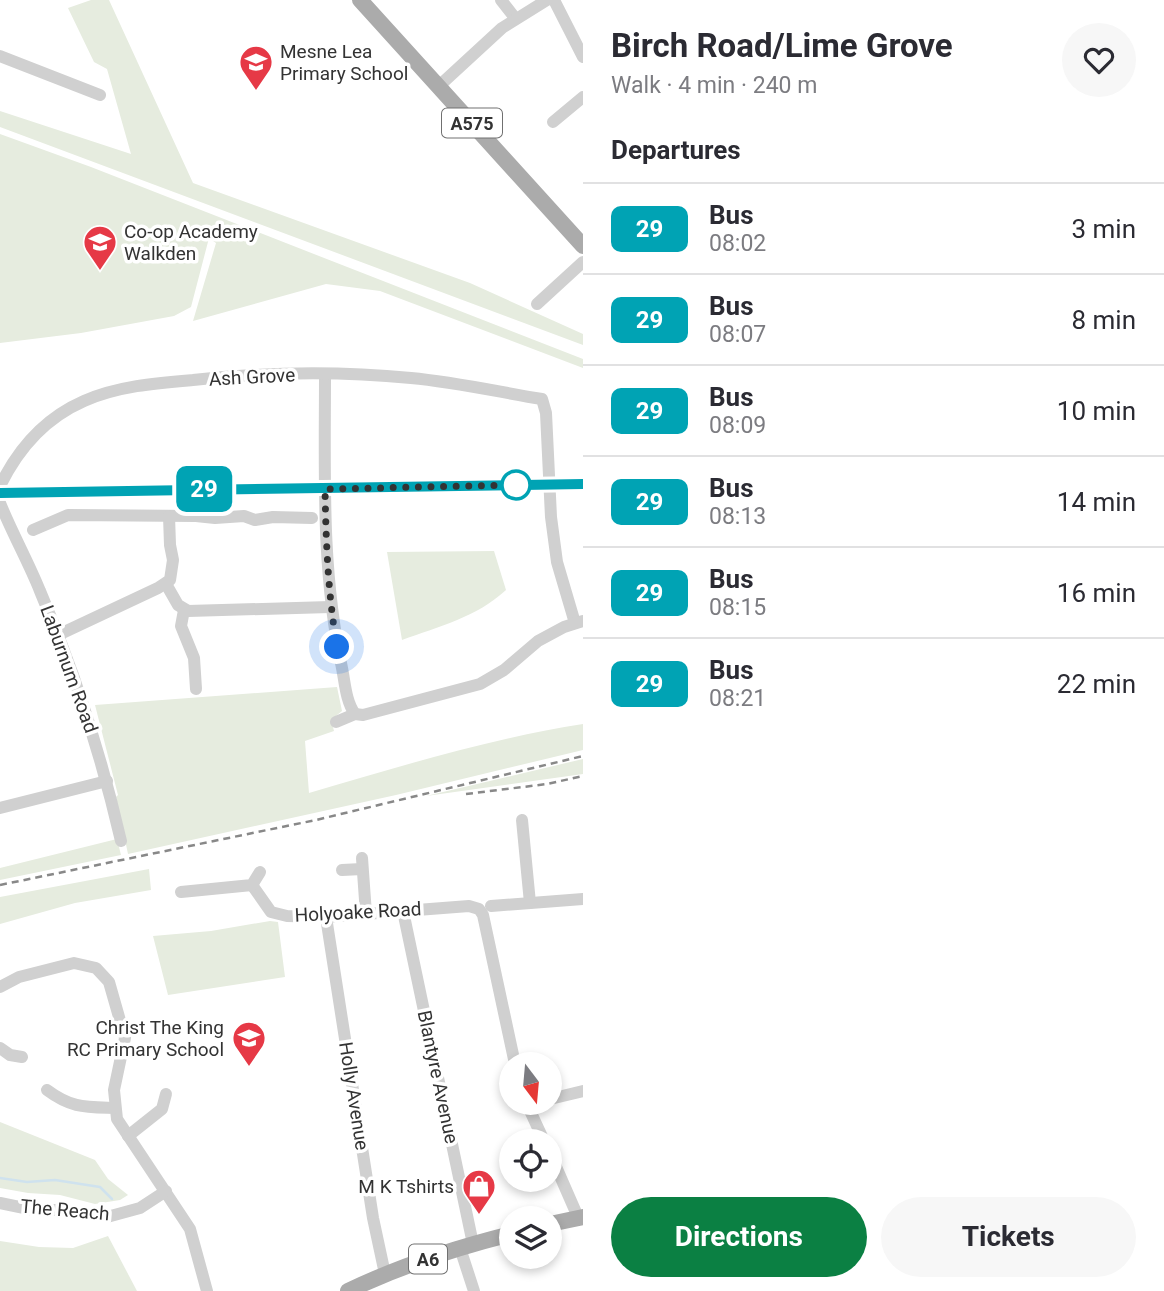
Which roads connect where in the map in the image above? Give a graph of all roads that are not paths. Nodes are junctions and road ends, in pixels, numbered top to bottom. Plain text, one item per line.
1 (360, 0) edge
2 (501, 0) edge
3 (547, 0) edge
4 (554, 0) edge
5 (515, 18) junction
6 (0, 56) edge
7 (583, 57) edge
8 (439, 86) junction
9 (96, 89) dead end
10 (583, 97) edge
11 (554, 122) dead end
12 (583, 246) edge
13 (583, 262) edge
14 (537, 304) dead end
15 (325, 374) junction
16 (583, 484) edge
17 (549, 485) junction
18 (0, 486) edge
19 (325, 489) junction
20 (0, 493) edge
21 (0, 503) edge
22 (169, 516) junction
23 (312, 517) dead end
24 (33, 530) dead end
25 (166, 584) junction
26 (330, 607) junction
27 (184, 610) junction
28 (579, 622) edge
29 (58, 635) junction
30 (196, 689) dead end
31 (355, 714) junction
32 (336, 722) dead end
33 (107, 781) junction
34 (0, 792) edge
35 (2, 808) edge
36 (522, 820) dead end
37 (121, 841) dead end
38 (342, 870) dead end
39 (260, 872) dead end
40 (252, 885) junction
41 (190, 895) dead end
42 (583, 899) edge
43 (530, 903) junction
44 (485, 907) junction
45 (403, 911) junction
46 (366, 914) junction
47 (326, 917) junction
48 (0, 987) edge
49 (512, 1052) edge
50 (2, 1053) edge
51 (22, 1057) dead end
52 (583, 1091) edge
53 (562, 1096) edge
54 (51, 1097) dead end
55 (169, 1101) dead end
56 (114, 1108) junction
57 (128, 1136) junction
58 (562, 1178) edge
59 (166, 1191) junction
60 (0, 1203) edge
61 (581, 1217) edge
62 (562, 1221) edge
63 (499, 1237) edge
64 (467, 1246) junction
65 (385, 1274) junction
66 (208, 1291) edge
67 (348, 1291) edge
68 (474, 1291) edge

1 - 8 main road, A575
2 - 5 street
3 - 5 street
4 - 7 street
5 - 8 street
6 - 9 street
8 - 12 main road, A575
10 - 11 street
13 - 14 street
15 - 17 street, Ash Grove
15 - 18 street, Ash Grove
15 - 19 street
16 - 17 street
17 - 19 street
17 - 28 street
19 - 20 street
19 - 26 street
21 - 29 street, Laburnum Road
22 - 23 street
22 - 24 street
22 - 25 street
25 - 27 street
25 - 29 street
26 - 27 street
26 - 31 street
27 - 30 street
28 - 31 street
29 - 33 street, Laburnum Road
31 - 32 street
33 - 35 street
33 - 37 street, Laburnum Road
34 - 35 street
36 - 43 street
38 - 46 street
39 - 40 street
40 - 41 street
40 - 47 street, Holyoake Road
42 - 43 street, Holyoake Road
43 - 44 street, Holyoake Road
44 - 45 street, Holyoake Road
44 - 49 street
45 - 46 street, Holyoake Road
45 - 64 street, Blantyre Avenue
46 - 47 street, Holyoake Road
47 - 65 street, Holly Avenue
48 - 56 street
50 - 51 street
52 - 53 street
54 - 56 street
55 - 57 street
56 - 57 street
57 - 59 street
58 - 61 street
59 - 60 street, The Reach
59 - 66 street
61 - 62 main road
63 - 64 main road, A6
64 - 65 main road, A6
64 - 68 street, Blantyre Avenue
65 - 67 main road, A6

